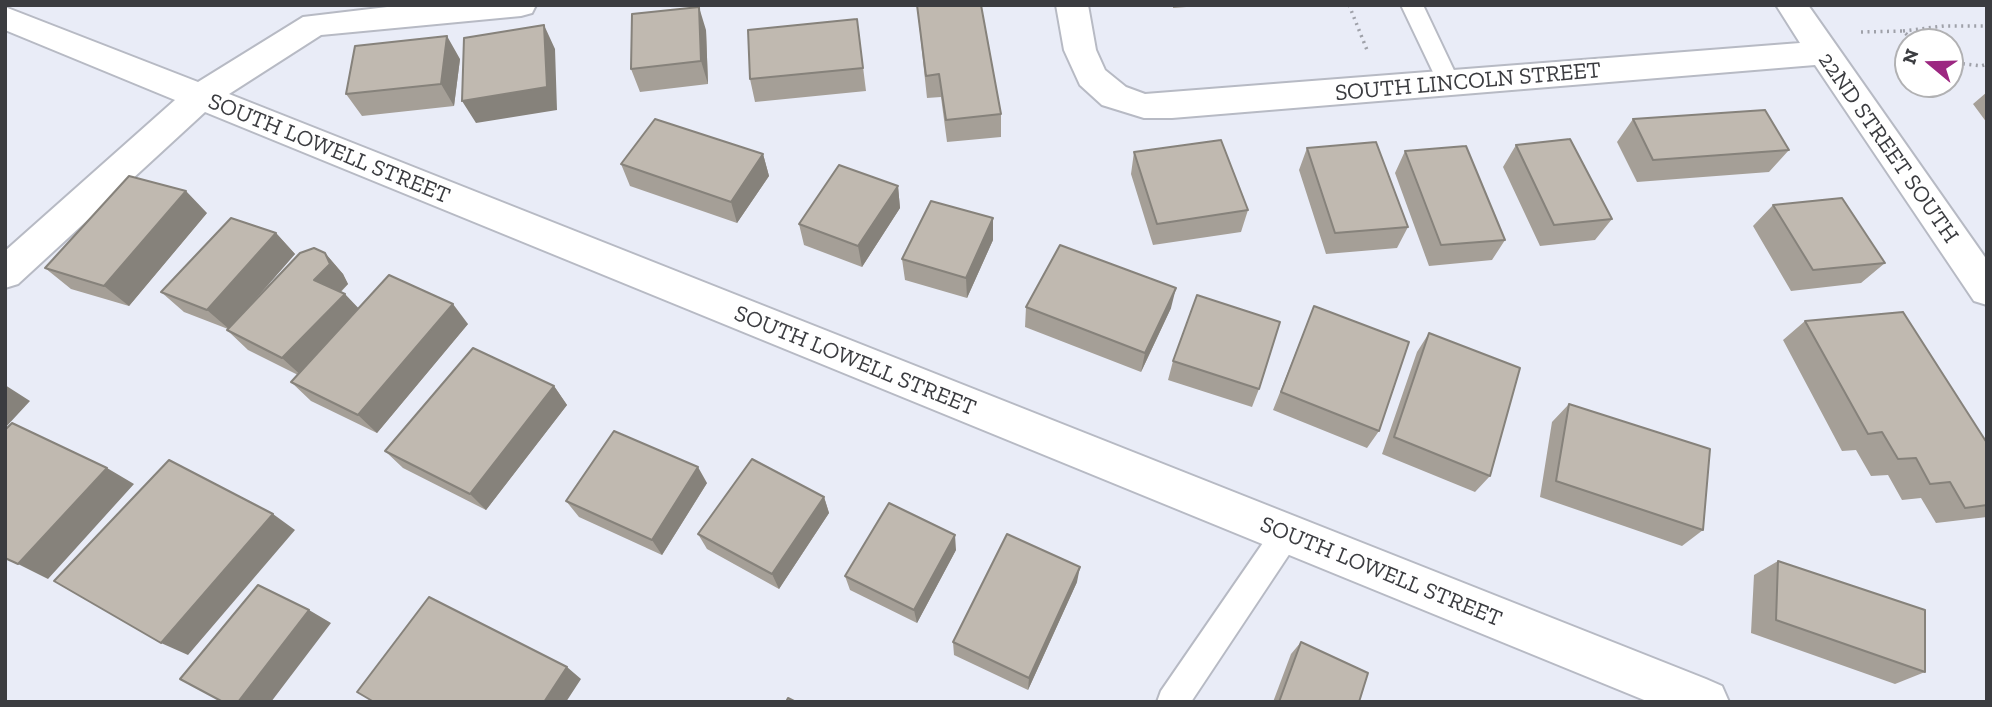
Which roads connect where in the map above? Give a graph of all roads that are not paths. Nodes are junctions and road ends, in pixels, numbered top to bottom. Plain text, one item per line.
1 (521, 5) edge
2 (1072, 5) edge
3 (1412, 5) edge
4 (1791, 5) edge
5 (5, 18) edge
6 (1823, 53) junction
7 (1449, 83) junction
8 (200, 97) junction
9 (5, 274) edge
10 (1987, 290) edge
11 (1286, 534) junction
12 (1172, 702) edge
13 (1706, 702) edge

1 - 8 street
2 - 7 street, SOUTH LINCOLN STREET
3 - 7 lane
4 - 6 street, 22ND STREET SOUTH
5 - 8 street, SOUTH LOWELL STREET
6 - 7 street, SOUTH LINCOLN STREET
6 - 10 street, 22ND STREET SOUTH
8 - 9 street
8 - 11 street, SOUTH LOWELL STREET
11 - 12 lane
11 - 13 street, SOUTH LOWELL STREET

